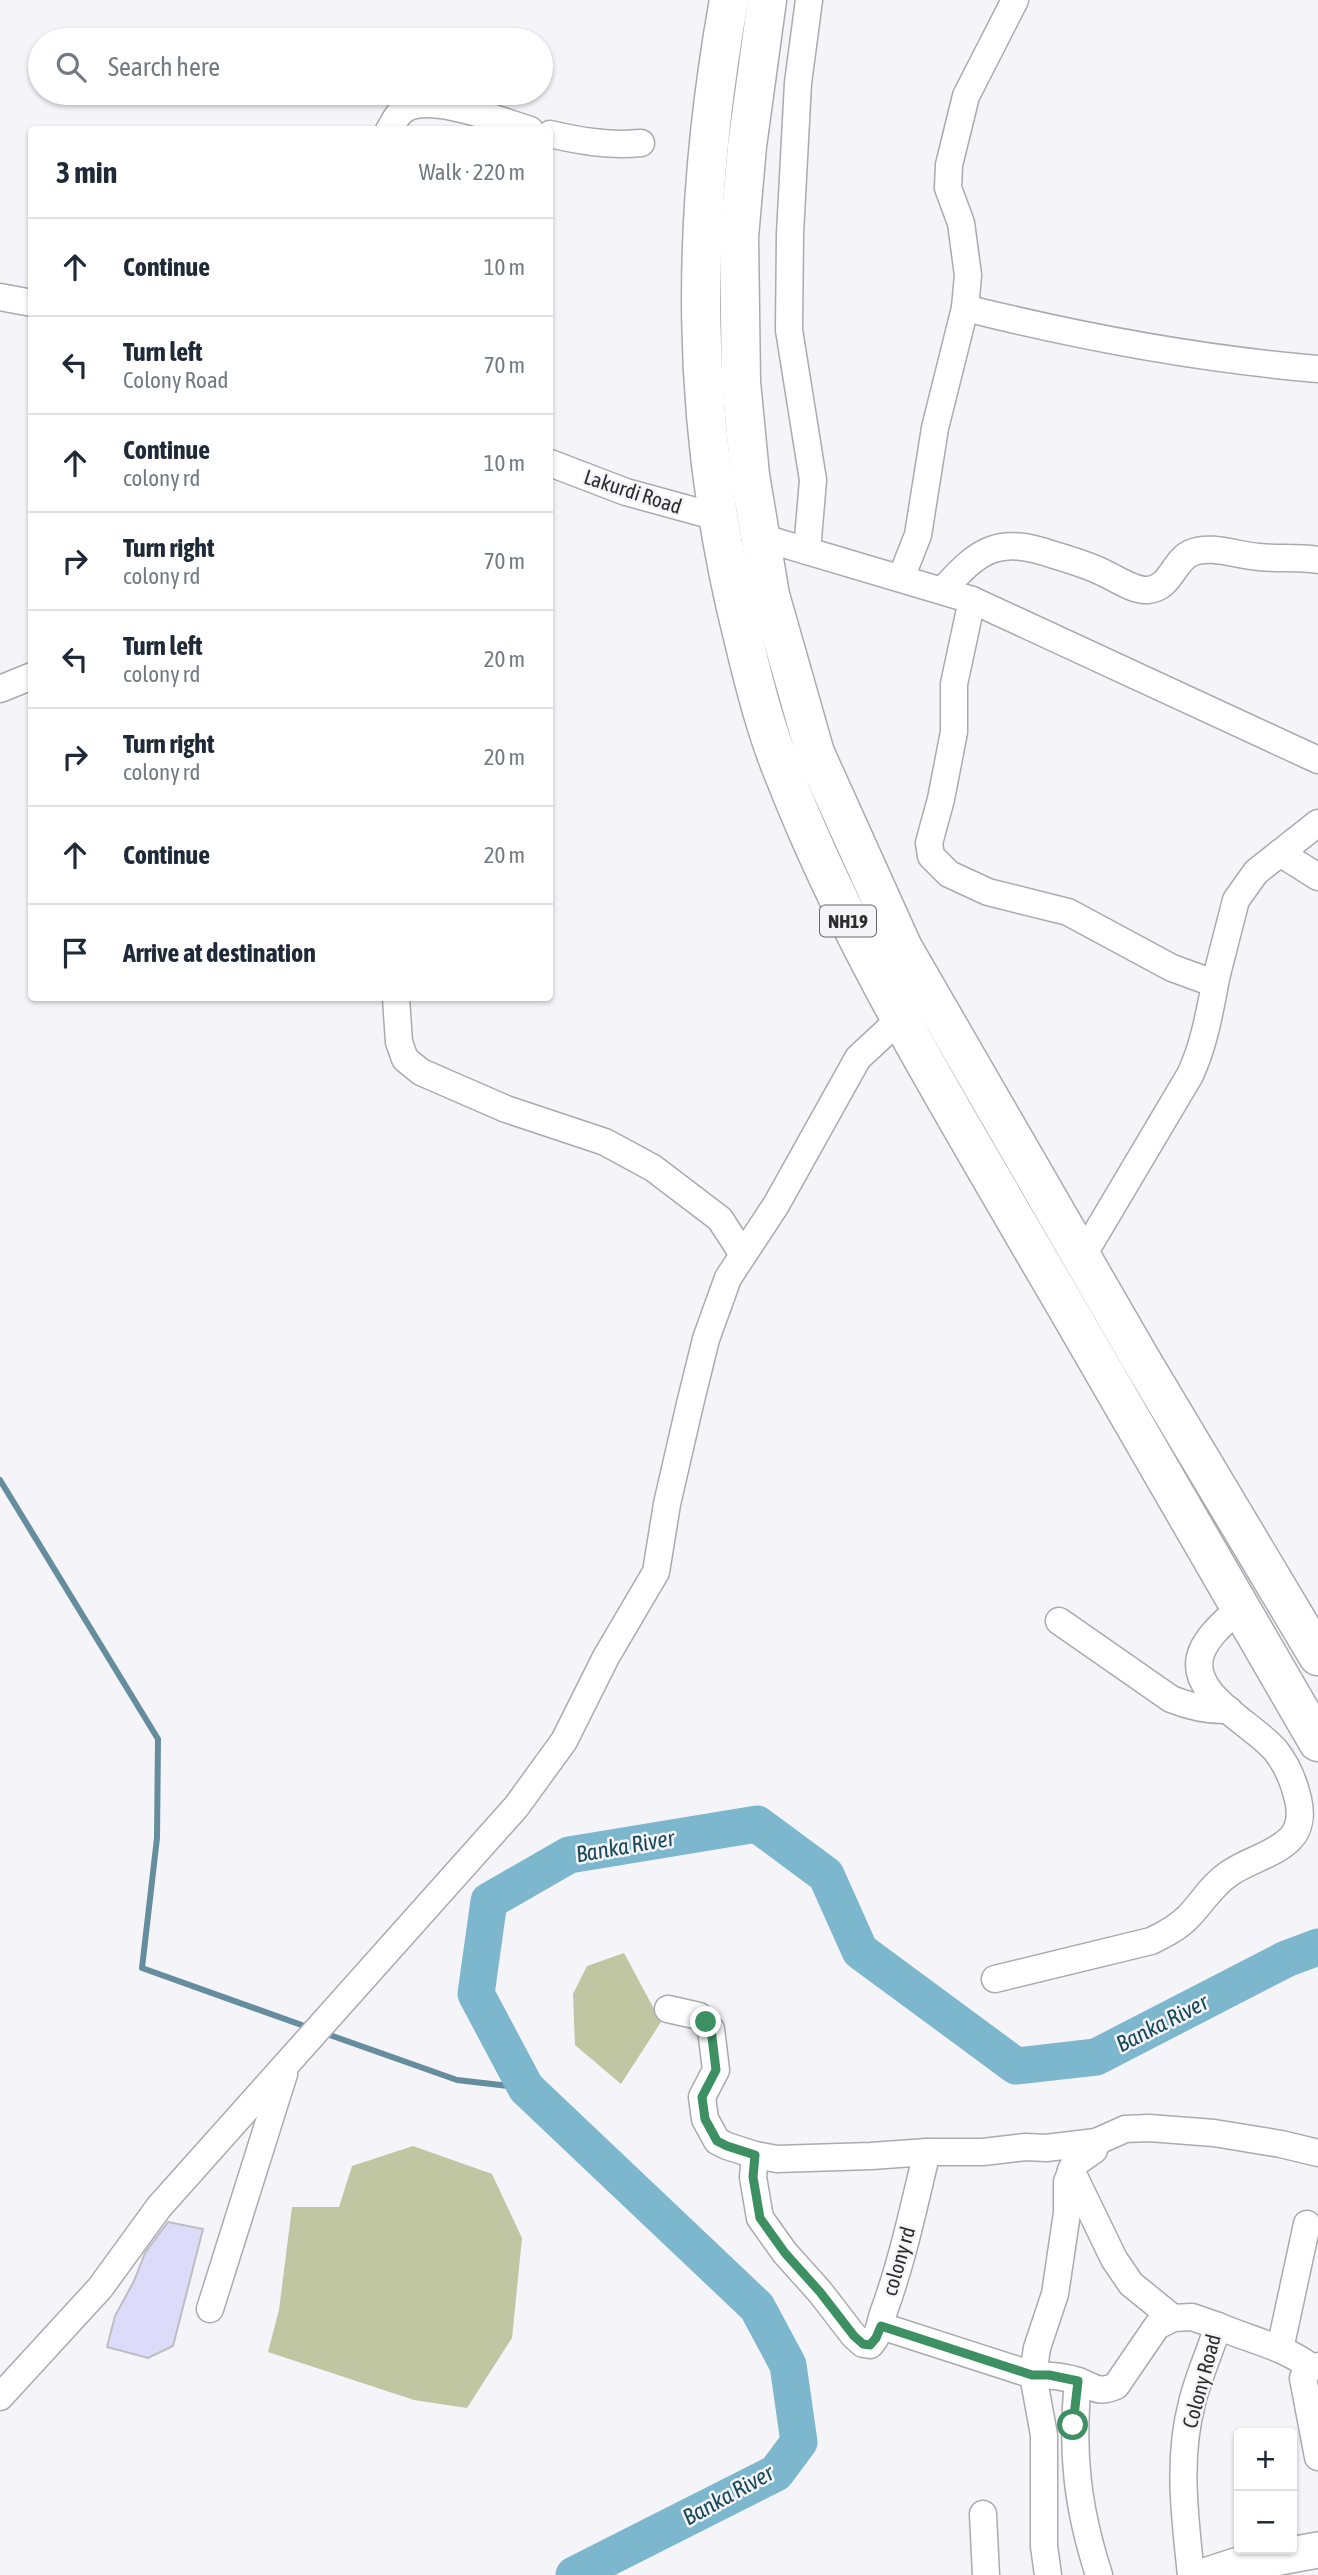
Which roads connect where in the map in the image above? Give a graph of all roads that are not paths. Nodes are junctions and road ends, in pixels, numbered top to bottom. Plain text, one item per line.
1 (729, 0) edge
2 (766, 0) edge
3 (809, 0) edge
4 (1015, 0) edge
5 (419, 105) edge
6 (430, 105) edge
7 (391, 126) edge
8 (518, 126) edge
9 (553, 135) edge
10 (641, 144) dead end
11 (0, 296) edge
12 (28, 302) edge
13 (965, 308) junction
14 (1318, 369) edge
15 (553, 464) edge
16 (717, 517) junction
17 (760, 537) junction
18 (807, 551) junction
19 (1318, 560) edge
20 (901, 578) junction
21 (943, 590) junction
22 (972, 600) junction
23 (28, 678) edge
24 (0, 689) edge
25 (1318, 760) edge
26 (1318, 823) edge
27 (1280, 853) junction
28 (1318, 877) edge
29 (1217, 974) junction
30 (396, 1001) edge
31 (900, 1019) junction
32 (742, 1253) junction
33 (1082, 1256) junction
34 (1240, 1607) junction
35 (1059, 1621) dead end
36 (1318, 1656) edge
37 (1229, 1710) junction
38 (1318, 1742) edge
39 (995, 1979) dead end
40 (668, 2010) dead end
41 (286, 2066) junction
42 (1096, 2142) junction
43 (928, 2152) junction
44 (1318, 2153) edge
45 (755, 2155) junction
46 (1071, 2170) junction
47 (1307, 2224) dead end
48 (210, 2309) dead end
49 (1174, 2318) junction
50 (881, 2326) junction
51 (1218, 2326) junction
52 (1280, 2349) junction
53 (1314, 2367) edge
54 (1032, 2375) junction
55 (1078, 2381) junction
56 (0, 2397) edge
57 (1318, 2457) edge
58 (984, 2514) dead end
59 (1318, 2550) edge
60 (986, 2575) edge
61 (1048, 2575) edge
62 (1099, 2575) edge
63 (1191, 2575) edge
64 (1208, 2575) edge

1 - 16 highway, NH19
2 - 17 highway, NH19
3 - 18 street
4 - 13 street
5 - 7 street
6 - 8 street
9 - 10 street
11 - 12 street
13 - 14 street
13 - 20 street
15 - 16 street, Lakurdi Road
16 - 31 highway, NH19
17 - 18 street
17 - 33 highway, NH19
18 - 20 street
19 - 21 street
20 - 21 street
21 - 22 street
22 - 25 street
22 - 29 street
23 - 24 street
26 - 27 street
27 - 28 street
27 - 29 street
29 - 33 street
30 - 32 street
31 - 32 street
31 - 34 highway, NH19
32 - 41 street
33 - 36 highway, NH19
34 - 37 street
34 - 38 highway, NH19
35 - 37 street
37 - 39 street
40 - 45 street
41 - 48 street
41 - 56 street
42 - 43 street
42 - 44 street
42 - 46 street
43 - 45 street
43 - 50 street, colony rd
45 - 50 street
46 - 49 street
46 - 54 street
47 - 52 street
49 - 51 street, Colony Road
49 - 55 street, Colony Road
50 - 54 street, Colony Road
51 - 52 street
51 - 63 street, Colony Road
52 - 53 street
53 - 57 street
54 - 55 street, Colony Road
54 - 61 street
55 - 62 street
58 - 60 street
59 - 64 main road

